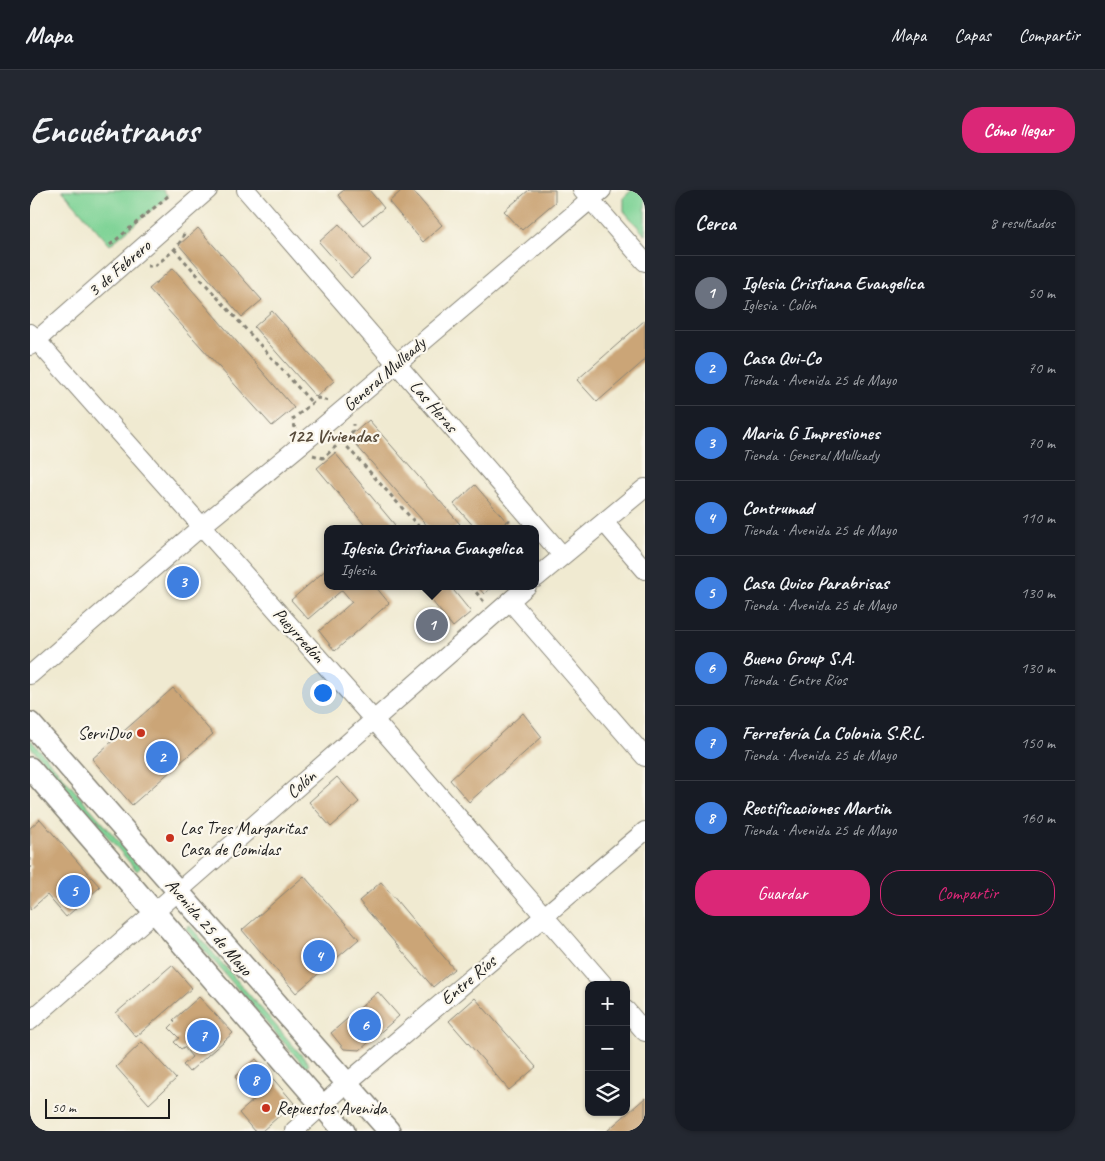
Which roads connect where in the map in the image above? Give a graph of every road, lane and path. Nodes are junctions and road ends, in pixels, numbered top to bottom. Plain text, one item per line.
1 (208, 190) edge
2 (246, 190) edge
3 (592, 193) edge
4 (168, 196) dead end
5 (110, 245) dead end
6 (174, 249) dead end
7 (645, 262) edge
8 (32, 340) edge
9 (396, 363) junction
10 (329, 401) dead end
11 (312, 403) junction
12 (353, 420) dead end
13 (290, 435) dead end
14 (342, 441) junction
15 (309, 458) dead end
16 (645, 488) edge
17 (604, 522) junction
18 (417, 525) edge
19 (536, 525) edge
20 (202, 526) junction
21 (539, 528) edge
22 (562, 555) junction
23 (645, 570) edge
24 (539, 575) edge
25 (475, 590) edge
26 (522, 590) edge
27 (510, 601) junction
28 (486, 603) dead end
29 (30, 675) edge
30 (374, 720) junction
31 (30, 723) edge
32 (645, 758) edge
33 (30, 768) edge
34 (645, 831) edge
35 (179, 892) junction
36 (155, 912) junction
37 (544, 916) junction
38 (601, 981) edge
39 (630, 1015) edge
40 (30, 1021) edge
41 (645, 1032) edge
42 (347, 1083) junction
43 (322, 1106) junction
44 (294, 1131) edge
45 (344, 1131) edge
46 (389, 1131) edge

1 - 8 street, 3 de Febrero
2 - 9 street, Las Heras
3 - 7 street
3 - 9 street, General Mulleady
4 - 5 path
6 - 11 path
8 - 20 street, Pueyrredón
9 - 19 street, Las Heras
9 - 20 street, General Mulleady
10 - 11 path
11 - 13 path
12 - 14 path
14 - 15 path
14 - 18 path
16 - 17 street
17 - 22 street
17 - 23 street
20 - 29 street, General Mulleady
20 - 30 street, Pueyrredón
21 - 22 street, Las Heras
22 - 24 street
25 - 28 path
26 - 27 street, Colón
27 - 30 street, Colón
27 - 32 street
30 - 35 street, Colón
30 - 37 street, Pueyrredón
31 - 35 main road, Avenida 25 de Mayo
33 - 36 main road, Avenida 25 de Mayo
34 - 37 street, Entre Ríos
35 - 36 street, Colón
35 - 42 main road, Avenida 25 de Mayo
36 - 40 street, Colón
36 - 43 main road, Avenida 25 de Mayo
37 - 38 street, Pueyrredón
37 - 42 street, Entre Ríos
39 - 41 street
42 - 43 street, Entre Ríos
42 - 46 main road, Avenida 25 de Mayo
43 - 44 street, Entre Ríos
43 - 45 main road, Avenida 25 de Mayo

